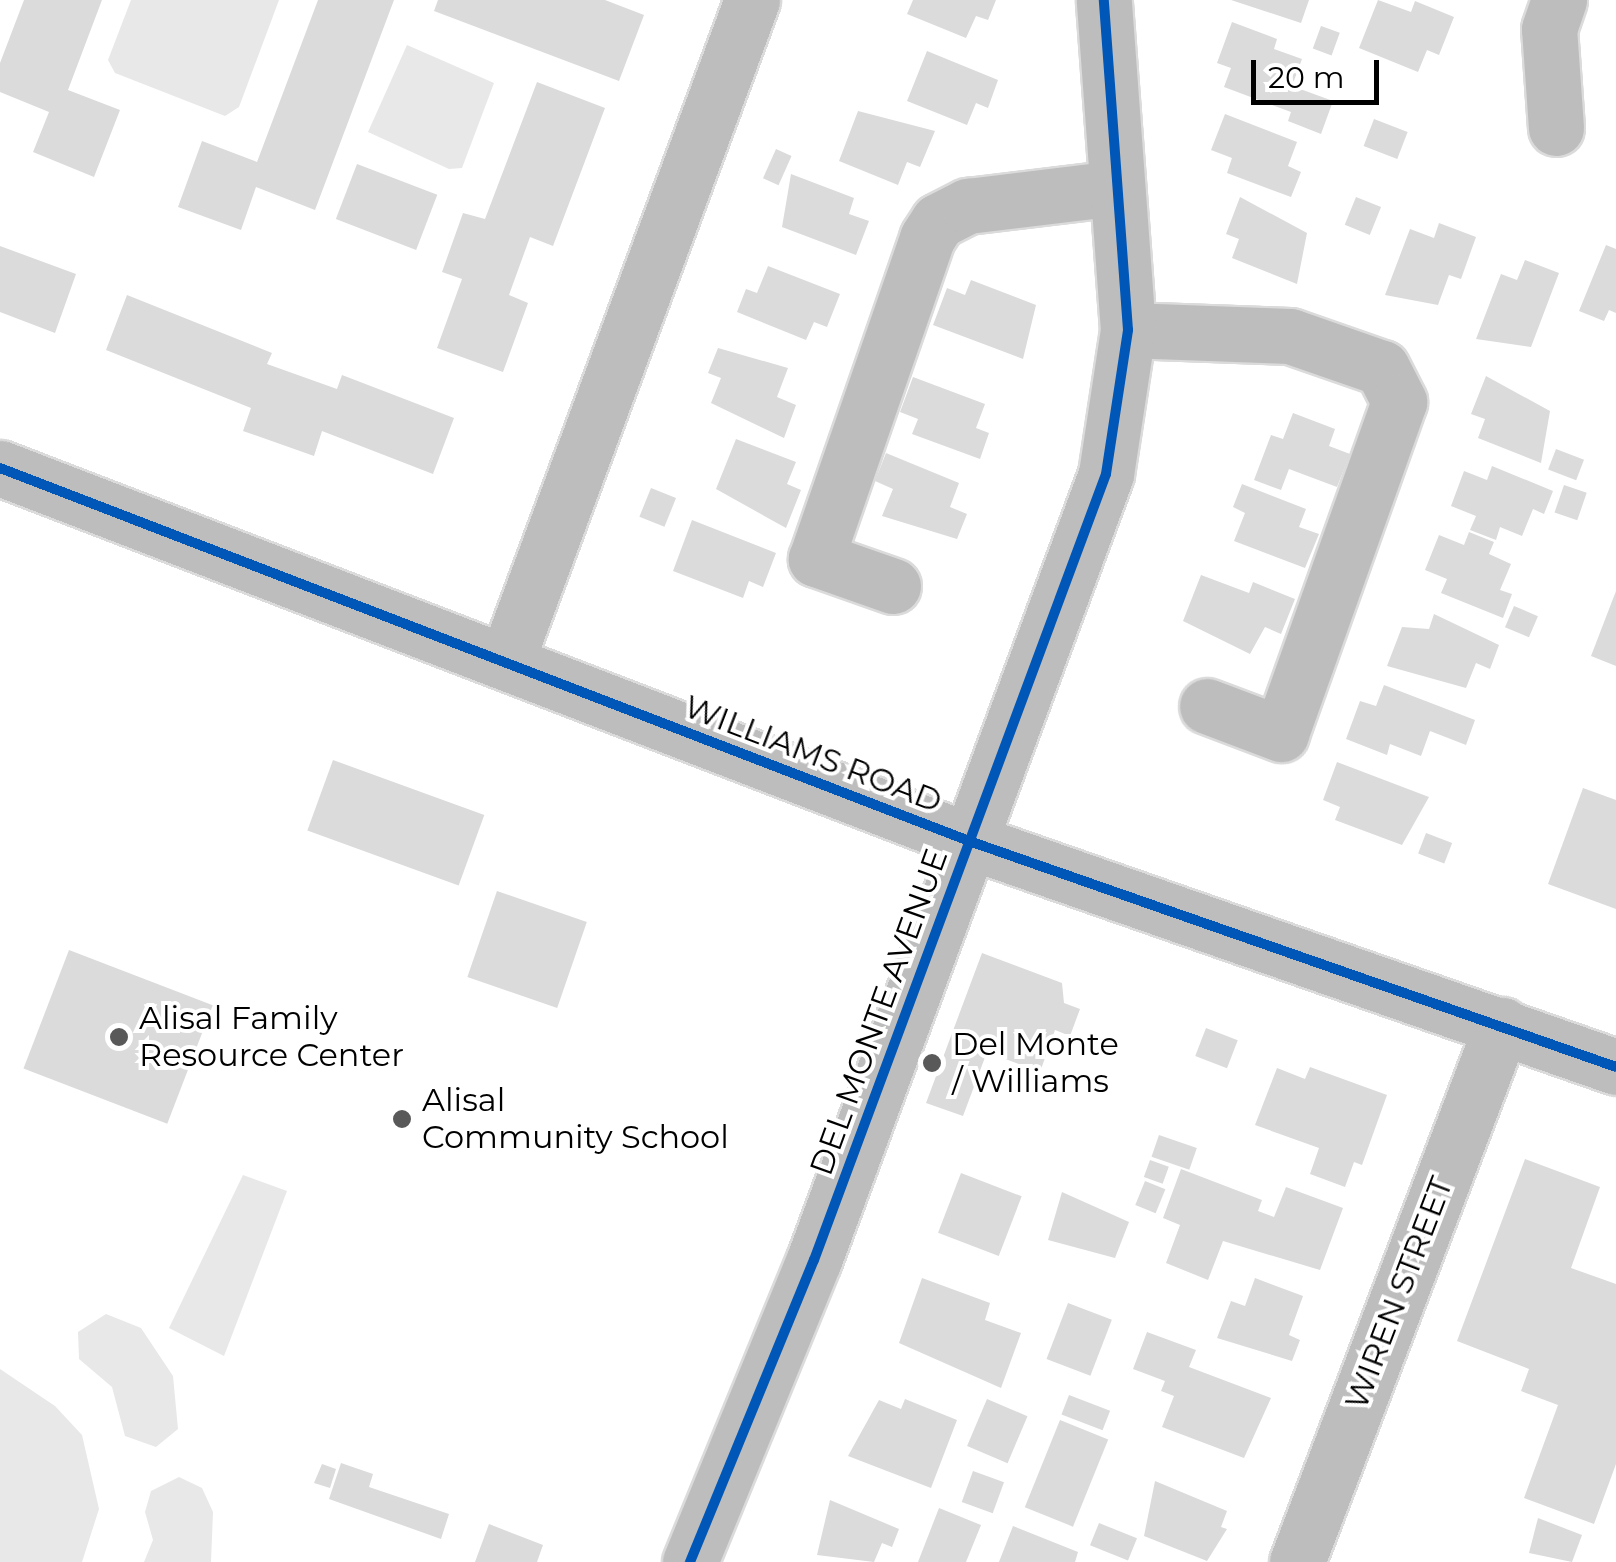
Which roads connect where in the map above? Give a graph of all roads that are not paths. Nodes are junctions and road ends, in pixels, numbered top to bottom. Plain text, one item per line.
1 (752, 0) edge
2 (1104, 0) edge
3 (1559, 0) edge
4 (1556, 128) dead end
5 (1117, 188) junction
6 (1128, 330) junction
7 (0, 468) edge
8 (892, 586) dead end
9 (506, 662) junction
10 (1207, 706) dead end
11 (969, 841) junction
12 (1502, 1025) junction
13 (1616, 1068) edge
14 (690, 1562) edge
15 (1297, 1562) edge

1 - 9 street
2 - 5 street, DEL MONTE AVENUE
3 - 4 street
5 - 6 street, DEL MONTE AVENUE
5 - 8 street
6 - 10 street
6 - 11 street, DEL MONTE AVENUE
7 - 9 street, WILLIAMS ROAD
9 - 11 street, WILLIAMS ROAD
11 - 12 street, WILLIAMS ROAD
11 - 14 street, DEL MONTE AVENUE
12 - 13 street, WILLIAMS ROAD
12 - 15 street, WIREN STREET

